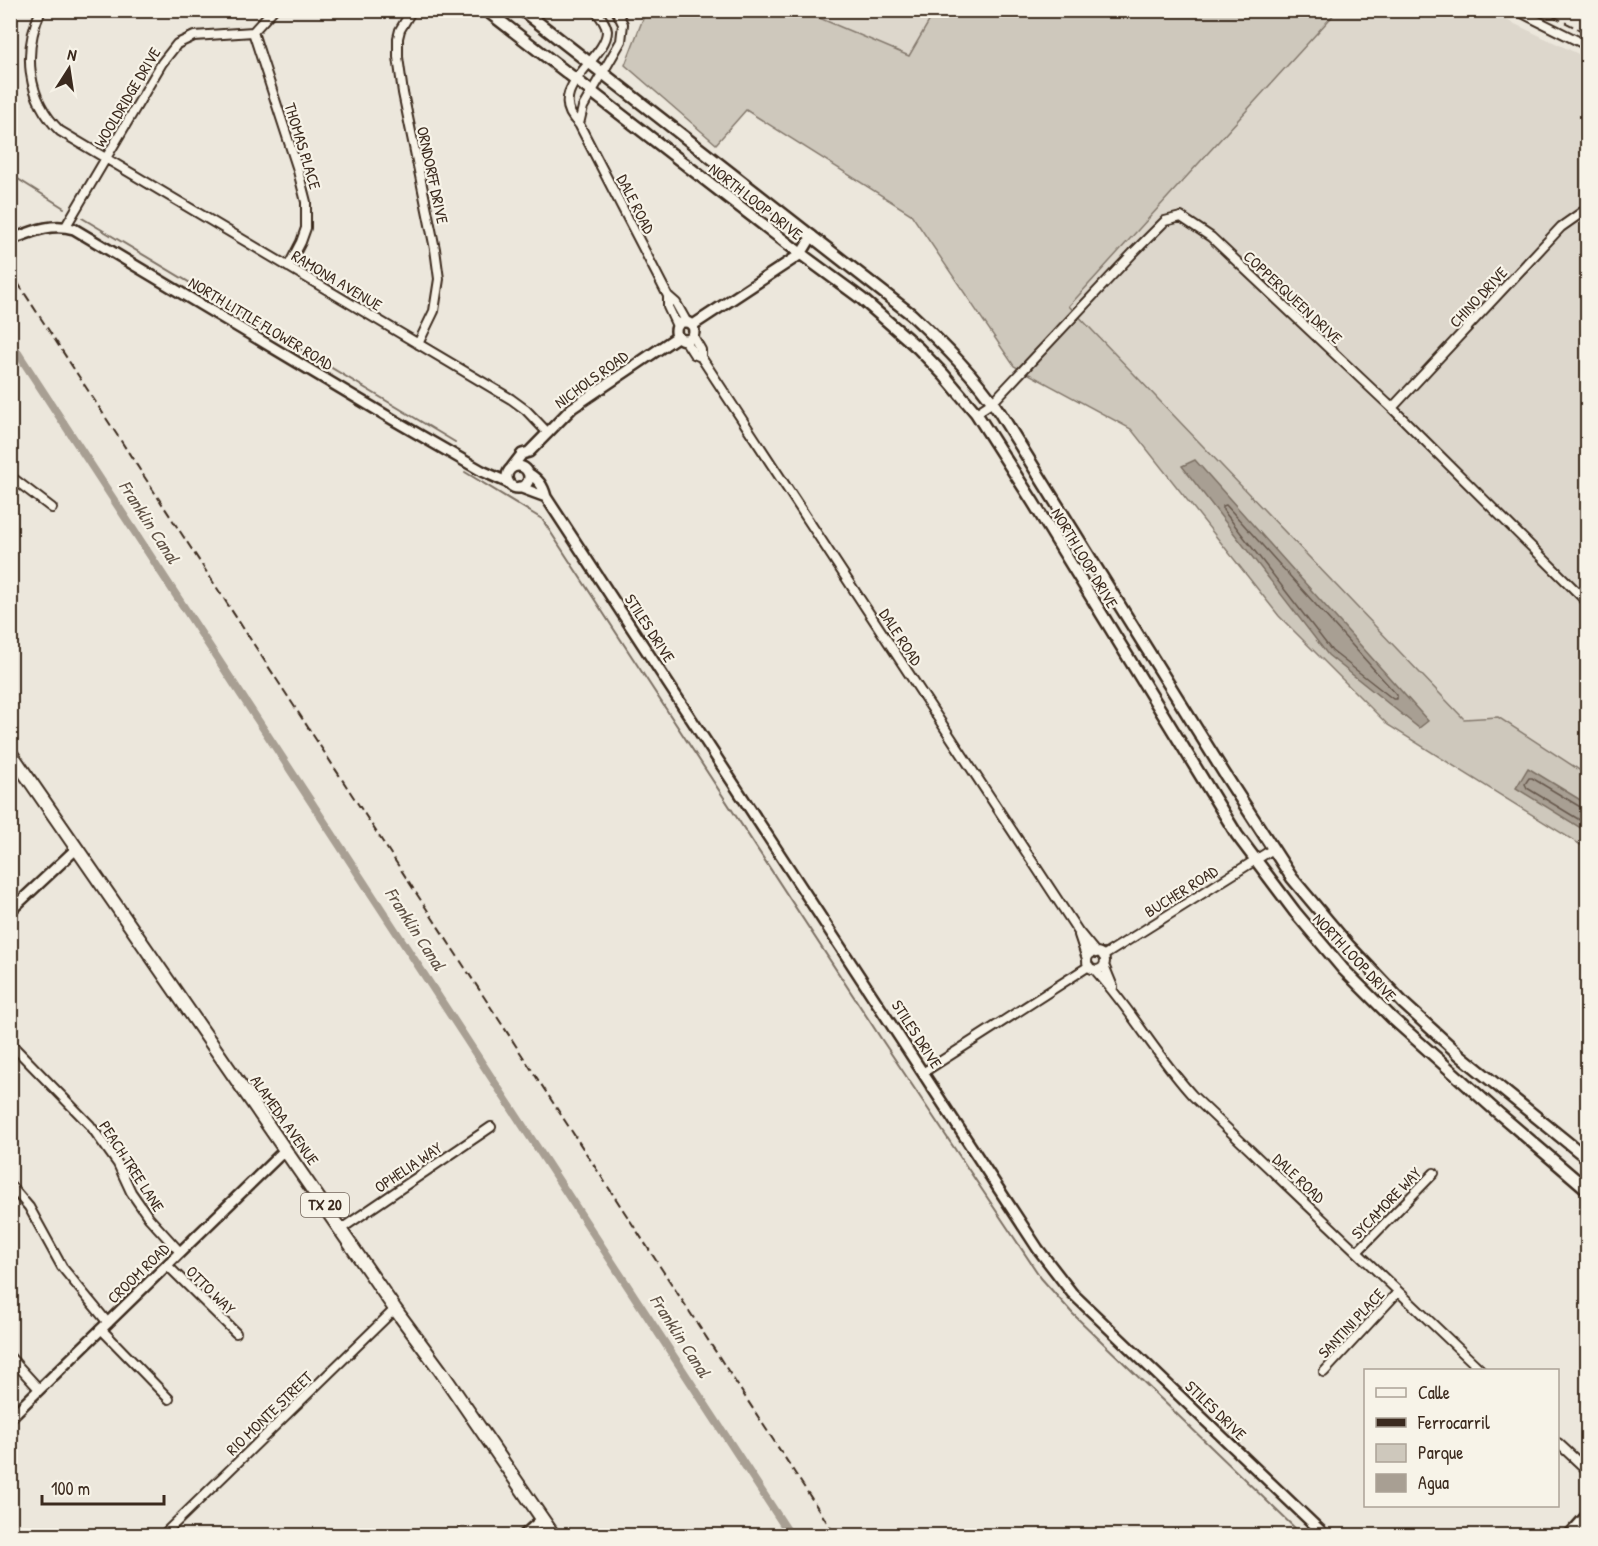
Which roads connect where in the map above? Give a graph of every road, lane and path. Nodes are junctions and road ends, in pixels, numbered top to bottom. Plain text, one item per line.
1 (41, 10) edge
2 (273, 10) edge
3 (412, 10) edge
4 (486, 10) edge
5 (522, 10) edge
6 (595, 10) edge
7 (616, 10) edge
8 (1516, 10) edge
9 (253, 32) junction
10 (1587, 46) edge
11 (588, 62) junction
12 (602, 73) junction
13 (575, 80) junction
14 (591, 93) junction
15 (579, 124) junction
16 (106, 159) junction
17 (1587, 208) edge
18 (66, 226) junction
19 (812, 237) junction
20 (10, 240) edge
21 (801, 254) junction
22 (288, 267) junction
23 (685, 324) junction
24 (685, 338) junction
25 (418, 344) junction
26 (993, 402) junction
27 (1392, 408) junction
28 (976, 413) junction
29 (548, 433) junction
30 (529, 452) junction
31 (512, 468) junction
32 (527, 471) junction
33 (491, 474) junction
34 (10, 476) edge
35 (509, 483) junction
36 (519, 487) junction
37 (546, 497) junction
38 (52, 508) dead end
39 (1587, 603) edge
40 (1132, 626) junction
41 (1115, 636) junction
42 (10, 752) edge
43 (75, 849) junction
44 (1273, 849) junction
45 (1255, 860) junction
46 (10, 911) edge
47 (1078, 931) junction
48 (1101, 958) junction
49 (1090, 965) junction
50 (1114, 991) junction
51 (1443, 1039) junction
52 (10, 1043) edge
53 (1431, 1053) junction
54 (924, 1072) junction
55 (491, 1127) dead end
56 (286, 1149) junction
57 (1587, 1159) edge
58 (1434, 1173) dead end
59 (10, 1185) edge
60 (1587, 1190) edge
61 (341, 1229) junction
62 (180, 1252) junction
63 (1357, 1252) junction
64 (167, 1265) junction
65 (1398, 1292) junction
66 (395, 1309) junction
67 (104, 1326) junction
68 (236, 1333) dead end
69 (10, 1357) edge
70 (1479, 1369) edge
71 (1324, 1372) dead end
72 (39, 1389) junction
73 (169, 1399) dead end
74 (10, 1418) edge
75 (1559, 1445) edge
76 (1587, 1471) edge
77 (1587, 1514) edge
78 (543, 1520) junction
79 (162, 1536) edge
80 (523, 1536) edge
81 (554, 1536) edge
82 (1326, 1536) edge
83 (1568, 1536) edge

1 - 16 street, RAMONA AVENUE
2 - 9 street
3 - 25 street, ORNDORFF DRIVE
4 - 13 main road, NORTH LOOP DRIVE
5 - 11 main road, NORTH LOOP DRIVE
6 - 11 street, DALE ROAD
7 - 12 street
8 - 10 street
9 - 16 street, WOOLDRIDGE DRIVE
9 - 22 street, THOMAS PLACE
11 - 12 main road, NORTH LOOP DRIVE
11 - 13 street, DALE ROAD
12 - 14 street
12 - 19 main road, NORTH LOOP DRIVE
13 - 14 main road, NORTH LOOP DRIVE
13 - 15 street, DALE ROAD
14 - 15 street
14 - 21 main road, NORTH LOOP DRIVE
15 - 23 street, DALE ROAD
16 - 18 street, WOOLDRIDGE DRIVE
16 - 22 street, RAMONA AVENUE
17 - 27 street, CHINO DRIVE
18 - 20 street
18 - 33 street, NORTH LITTLE FLOWER ROAD
19 - 21 street
19 - 26 main road, NORTH LOOP DRIVE
21 - 23 street
21 - 28 main road, NORTH LOOP DRIVE
22 - 25 street, RAMONA AVENUE
23 - 24 street
23 - 24 street
24 - 29 street, NICHOLS ROAD
24 - 47 street, DALE ROAD
25 - 29 street, RAMONA AVENUE
26 - 27 street, COPPERQUEEN DRIVE
26 - 28 street, COPPERQUEEN DRIVE
26 - 40 main road, NORTH LOOP DRIVE
27 - 39 street, COPPERQUEEN DRIVE
28 - 41 main road, NORTH LOOP DRIVE
29 - 30 street, NICHOLS ROAD
30 - 31 street, NICHOLS ROAD
30 - 32 street
31 - 32 street
31 - 33 street
31 - 35 street
32 - 36 street
32 - 37 street, STILES DRIVE
33 - 35 street, NORTH LITTLE FLOWER ROAD
34 - 38 street
35 - 36 street
36 - 37 street
37 - 54 street, STILES DRIVE
40 - 41 main road
40 - 44 main road, NORTH LOOP DRIVE
41 - 45 main road, NORTH LOOP DRIVE
42 - 43 main road, ALAMEDA AVENUE / TX 20
43 - 46 street
43 - 56 main road, ALAMEDA AVENUE / TX 20
44 - 45 street, BUCHER ROAD
44 - 51 main road, NORTH LOOP DRIVE
45 - 48 street, BUCHER ROAD
45 - 53 main road, NORTH LOOP DRIVE
47 - 48 street, DALE ROAD
47 - 49 street, DALE ROAD
48 - 49 street
48 - 49 street
48 - 50 street, DALE ROAD
49 - 50 street, DALE ROAD
49 - 54 street
50 - 63 street, DALE ROAD
51 - 53 main road
51 - 57 main road, NORTH LOOP DRIVE
52 - 62 street, PEACH TREE LANE
53 - 60 main road, NORTH LOOP DRIVE
54 - 82 street, STILES DRIVE
55 - 61 street, OPHELIA WAY
56 - 61 main road, ALAMEDA AVENUE / TX 20
56 - 62 street, CROOM ROAD
58 - 63 street, SYCAMORE WAY
59 - 67 street
61 - 66 main road, ALAMEDA AVENUE / TX 20
62 - 64 street, CROOM ROAD
63 - 65 street, DALE ROAD
64 - 67 street, CROOM ROAD
64 - 68 street, OTTO WAY
65 - 70 street, DALE ROAD
65 - 71 street, SANTINI PLACE
66 - 78 main road, ALAMEDA AVENUE / TX 20
66 - 79 street, RIO MONTE STREET
67 - 72 street, CROOM ROAD
67 - 73 street
69 - 72 street
72 - 74 street, CROOM ROAD
75 - 76 street
77 - 83 street
78 - 80 street
78 - 81 main road, ALAMEDA AVENUE / TX 20

